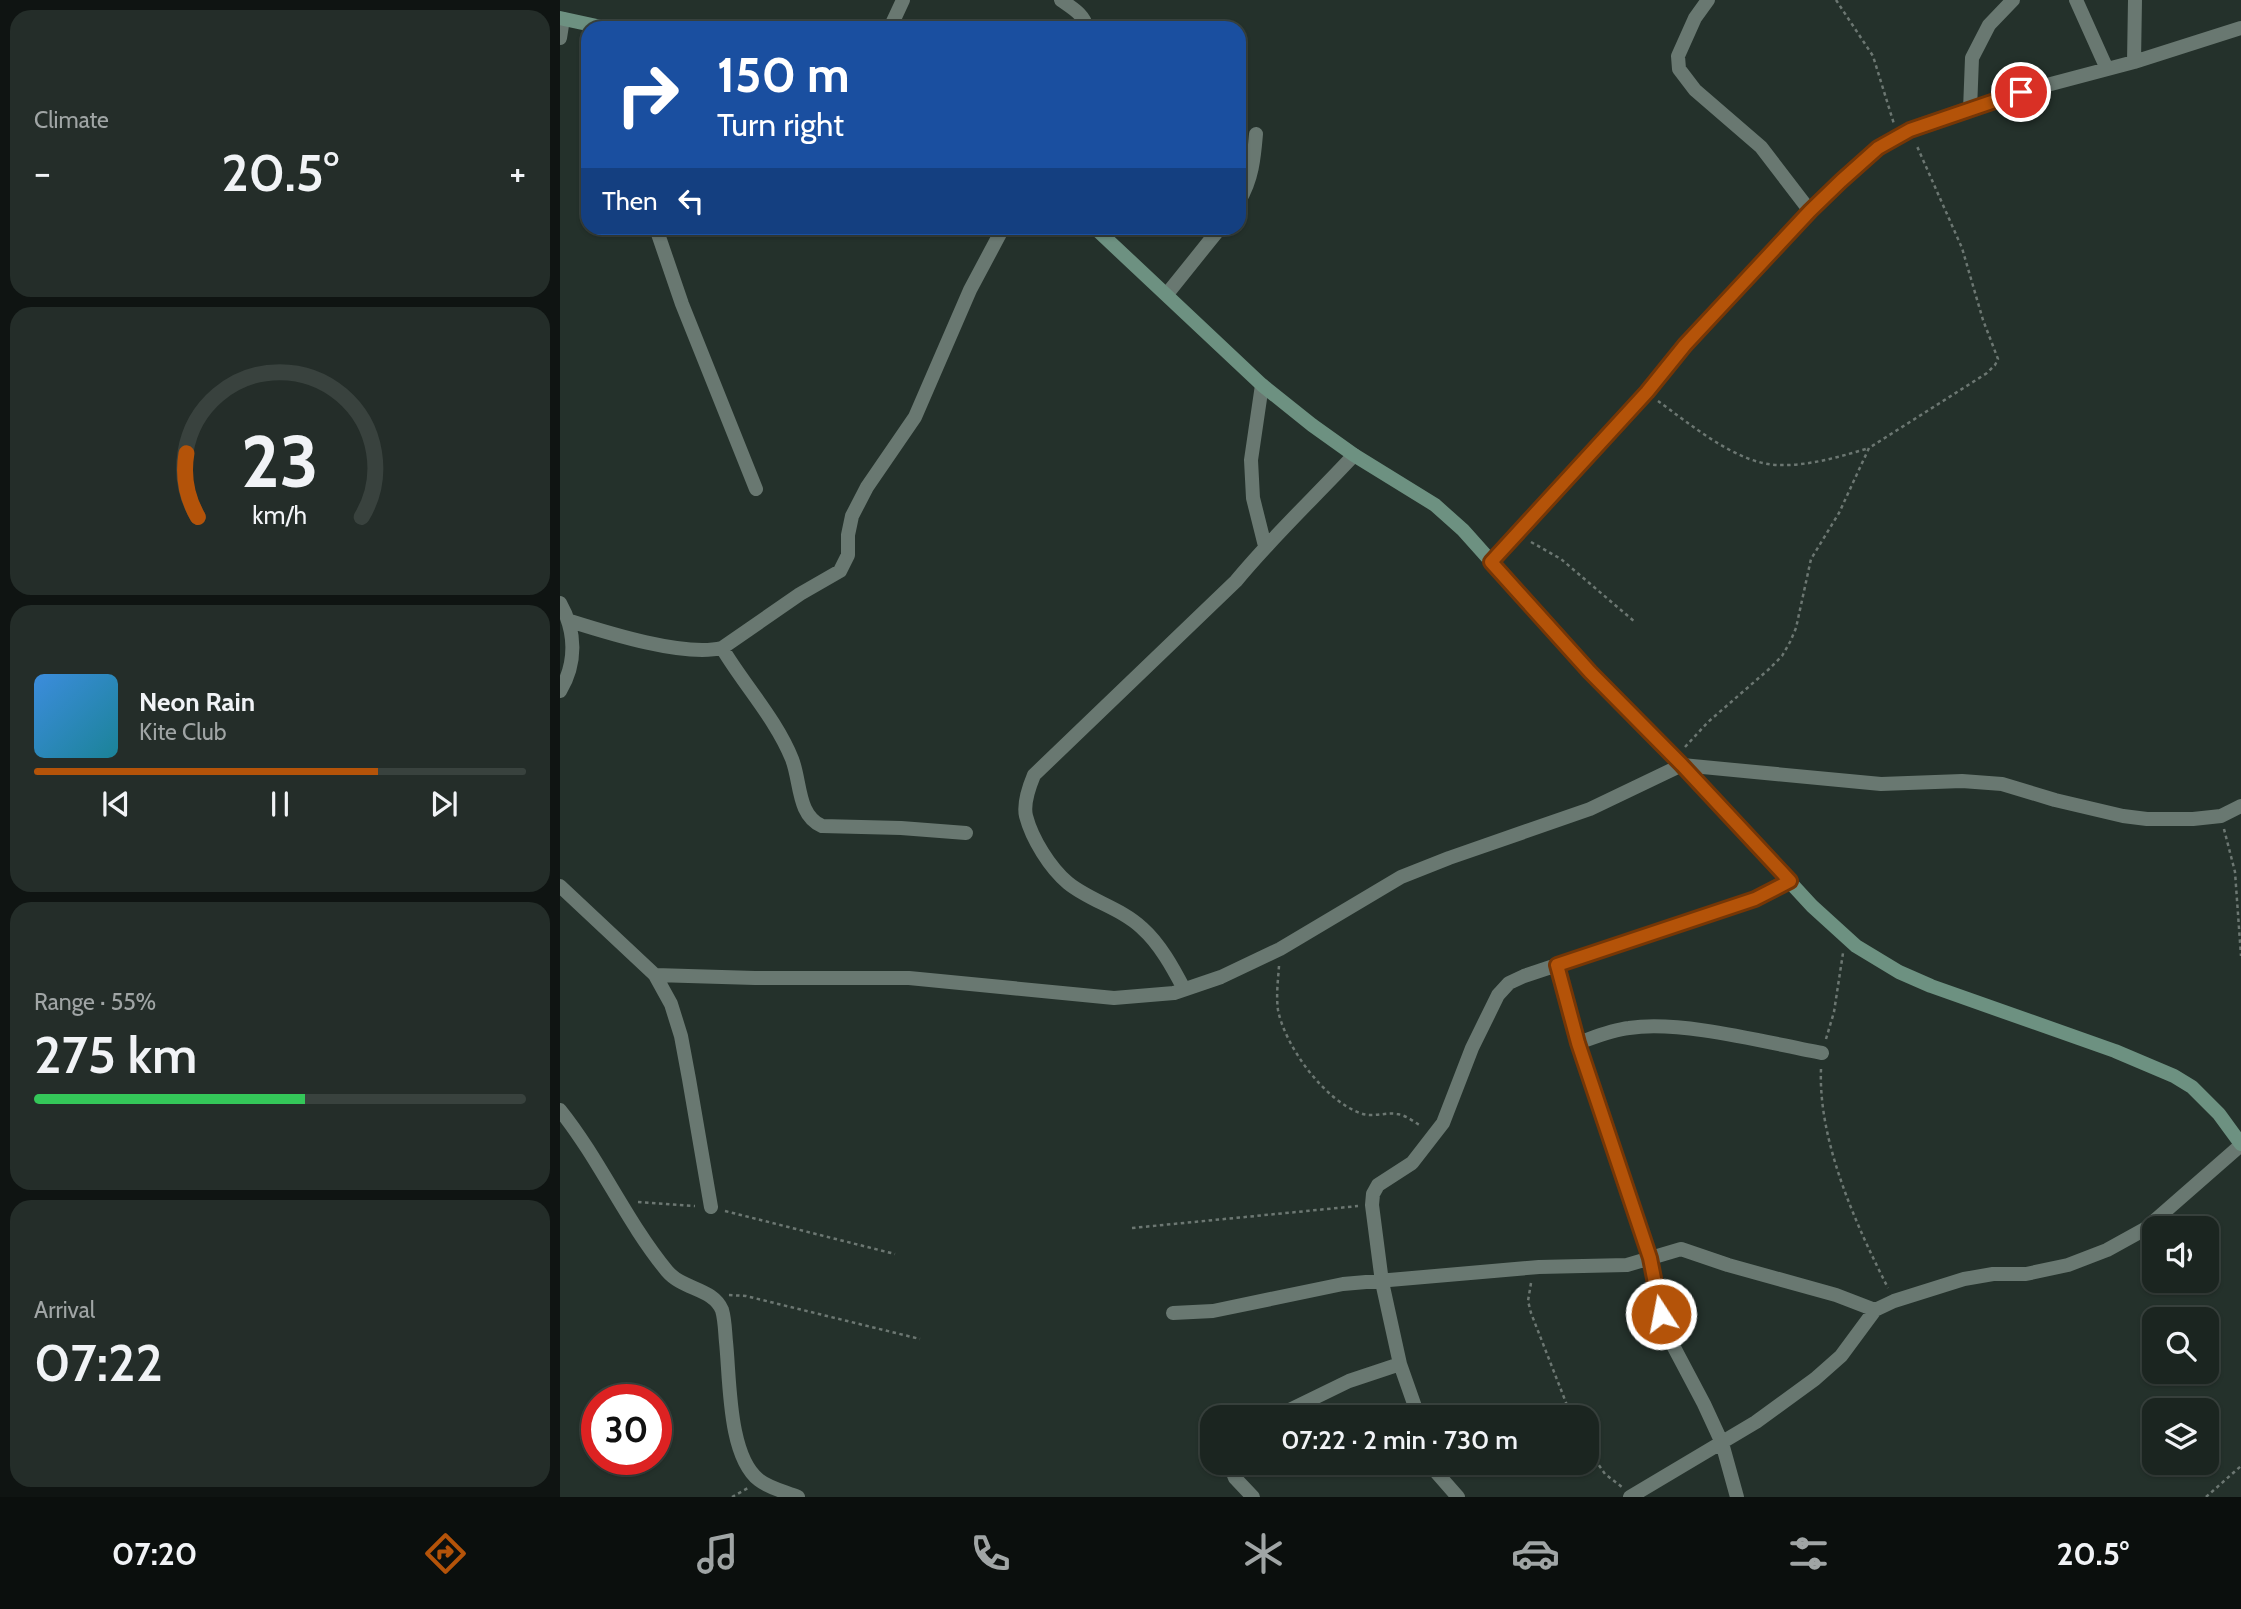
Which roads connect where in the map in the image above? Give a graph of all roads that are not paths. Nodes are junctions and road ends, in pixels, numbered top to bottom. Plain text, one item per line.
1 (903, 0) edge
2 (1061, 0) edge
3 (1708, 0) edge
4 (2013, 0) edge
5 (2076, 0) edge
6 (2136, 0) edge
7 (561, 19) edge
8 (893, 21) edge
9 (1085, 21) edge
10 (581, 23) edge
11 (2241, 27) edge
12 (560, 38) edge
13 (2134, 62) junction
14 (2107, 69) junction
15 (1969, 110) junction
16 (1256, 134) dead end
17 (1246, 189) edge
18 (1810, 211) junction
19 (658, 235) edge
20 (999, 235) edge
21 (1103, 235) edge
22 (1214, 235) edge
23 (1167, 294) junction
24 (1262, 385) junction
25 (1354, 455) junction
26 (756, 489) dead end
27 (1265, 545) junction
28 (1491, 562) junction
29 (560, 603) edge
30 (570, 621) junction
31 (722, 648) junction
32 (560, 691) edge
33 (1679, 761) junction
34 (2241, 806) edge
35 (966, 833) dead end
36 (1790, 881) junction
37 (560, 886) edge
38 (1557, 965) junction
39 (655, 975) junction
40 (1184, 989) junction
41 (1578, 1043) junction
42 (1822, 1053) road end
43 (560, 1110) edge
44 (2241, 1144) edge
45 (711, 1208) road end
46 (1650, 1258) junction
47 (1382, 1282) junction
48 (1875, 1310) junction
49 (1173, 1313) dead end
50 (1400, 1364) junction
51 (1300, 1405) edge
52 (1414, 1405) edge
53 (1722, 1443) junction
54 (1234, 1475) edge
55 (1439, 1475) edge
56 (798, 1497) edge
57 (1253, 1497) edge
58 (1458, 1497) edge
59 (1631, 1497) edge
60 (1737, 1497) edge

1 - 8 street
2 - 9 street
3 - 18 street
4 - 15 street
5 - 14 street
6 - 13 street
7 - 10 main road
7 - 12 street
11 - 13 street
13 - 14 street
14 - 15 street
15 - 18 street
16 - 17 street
18 - 28 street
19 - 26 street
20 - 31 street
21 - 23 main road
22 - 23 street
23 - 24 main road
24 - 25 main road
24 - 27 street
25 - 27 street
25 - 28 main road
27 - 40 street
28 - 33 main road
29 - 30 street
30 - 31 street
30 - 32 street
31 - 35 street
33 - 34 street
33 - 36 main road
33 - 40 street
36 - 38 street
36 - 44 main road
37 - 39 street
38 - 41 street
38 - 47 street
39 - 40 street
39 - 45 street
41 - 42 street
41 - 46 street
43 - 56 street
44 - 48 street
46 - 47 street
46 - 48 street
46 - 53 street
47 - 49 street
47 - 50 street
48 - 53 street
50 - 51 street
50 - 52 street
53 - 59 street
53 - 60 street
54 - 57 street
55 - 58 street

